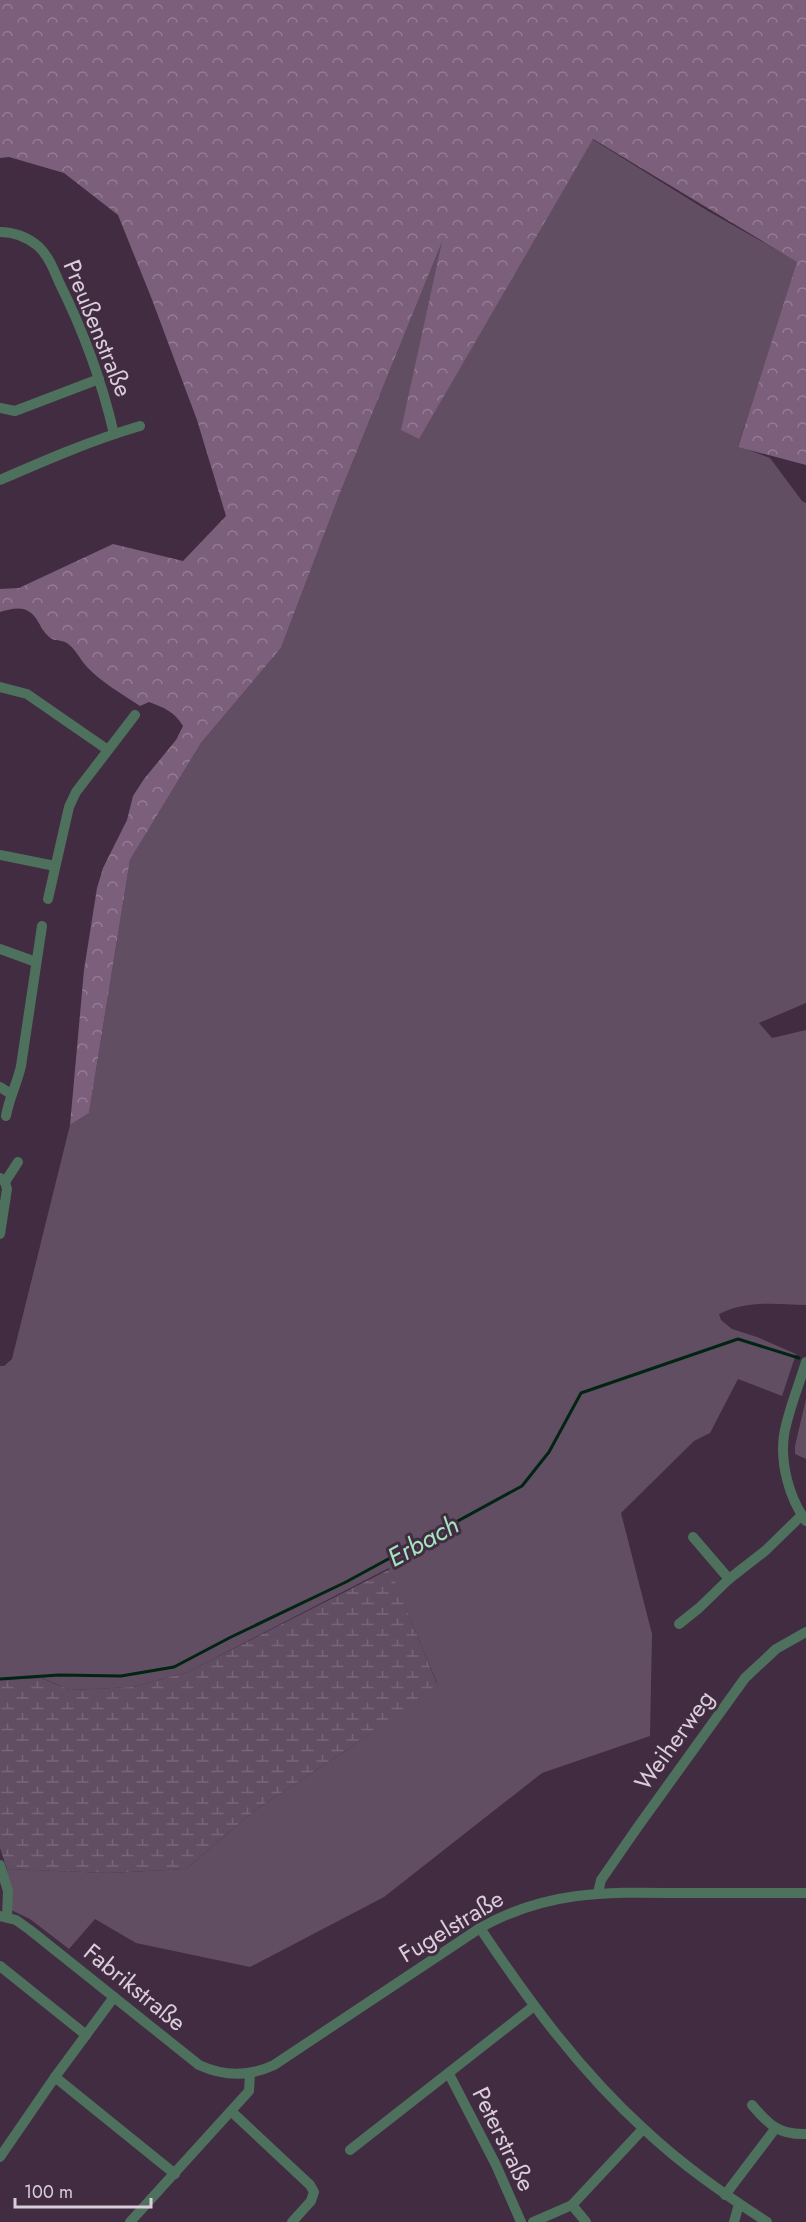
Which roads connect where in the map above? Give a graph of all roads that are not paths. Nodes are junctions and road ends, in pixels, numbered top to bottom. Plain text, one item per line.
1 (0, 232) edge
2 (99, 379) junction
3 (0, 408) edge
4 (140, 426) dead end
5 (114, 434) junction
6 (0, 480) edge
7 (0, 687) edge
8 (135, 716) dead end
9 (108, 750) junction
10 (0, 855) edge
11 (55, 866) junction
12 (48, 899) dead end
13 (42, 926) dead end
14 (0, 949) edge
15 (36, 962) junction
16 (0, 1087) edge
17 (11, 1094) junction
18 (6, 1116) dead end
19 (18, 1162) dead end
20 (3, 1180) edge
21 (0, 1234) edge
22 (806, 1362) edge
23 (804, 1518) edge
24 (693, 1537) dead end
25 (729, 1579) junction
26 (679, 1624) dead end
27 (806, 1632) edge
28 (0, 1865) edge
29 (598, 1893) junction
30 (806, 1893) edge
31 (3, 1916) edge
32 (480, 1929) junction
33 (0, 1966) edge
34 (114, 1997) junction
35 (534, 2006) junction
36 (86, 2035) junction
37 (250, 2073) junction
38 (449, 2074) junction
39 (55, 2077) junction
40 (752, 2106) dead end
41 (232, 2112) junction
42 (775, 2128) junction
43 (643, 2129) junction
44 (806, 2134) edge
45 (350, 2150) dead end
46 (0, 2157) edge
47 (175, 2174) junction
48 (725, 2195) junction
49 (739, 2204) junction
50 (572, 2205) junction
51 (130, 2222) edge
52 (292, 2222) edge
53 (521, 2222) edge
54 (533, 2222) edge
55 (586, 2222) edge
56 (734, 2222) edge
57 (767, 2222) edge

1 - 2 street, Preußenstraße
2 - 3 street
2 - 5 street, Preußenstraße
4 - 5 street
5 - 6 street
7 - 9 street
8 - 9 street
9 - 11 street
10 - 11 street
11 - 12 street
13 - 15 street
14 - 15 street
15 - 17 street
16 - 17 street
17 - 18 street
19 - 20 street
20 - 21 street
22 - 23 street
23 - 25 street
24 - 25 street
25 - 26 street
27 - 29 street, Weiherweg
28 - 31 street
29 - 30 street, Fugelstraße
29 - 32 street, Fugelstraße
31 - 34 street, Fabrikstraße
32 - 35 street
32 - 37 street, Fugelstraße
33 - 36 street
34 - 36 street
34 - 37 street, Fabrikstraße
35 - 38 street, Peterstraße
35 - 43 street
36 - 39 street
37 - 41 street
38 - 45 street, Peterstraße
38 - 53 street, Peterstraße
39 - 46 street
39 - 47 street
40 - 42 street
41 - 47 street
41 - 52 street
42 - 44 street
42 - 48 street
43 - 48 street
43 - 50 street
47 - 51 street
48 - 49 street
49 - 56 street
49 - 57 street
50 - 54 street
50 - 55 street

